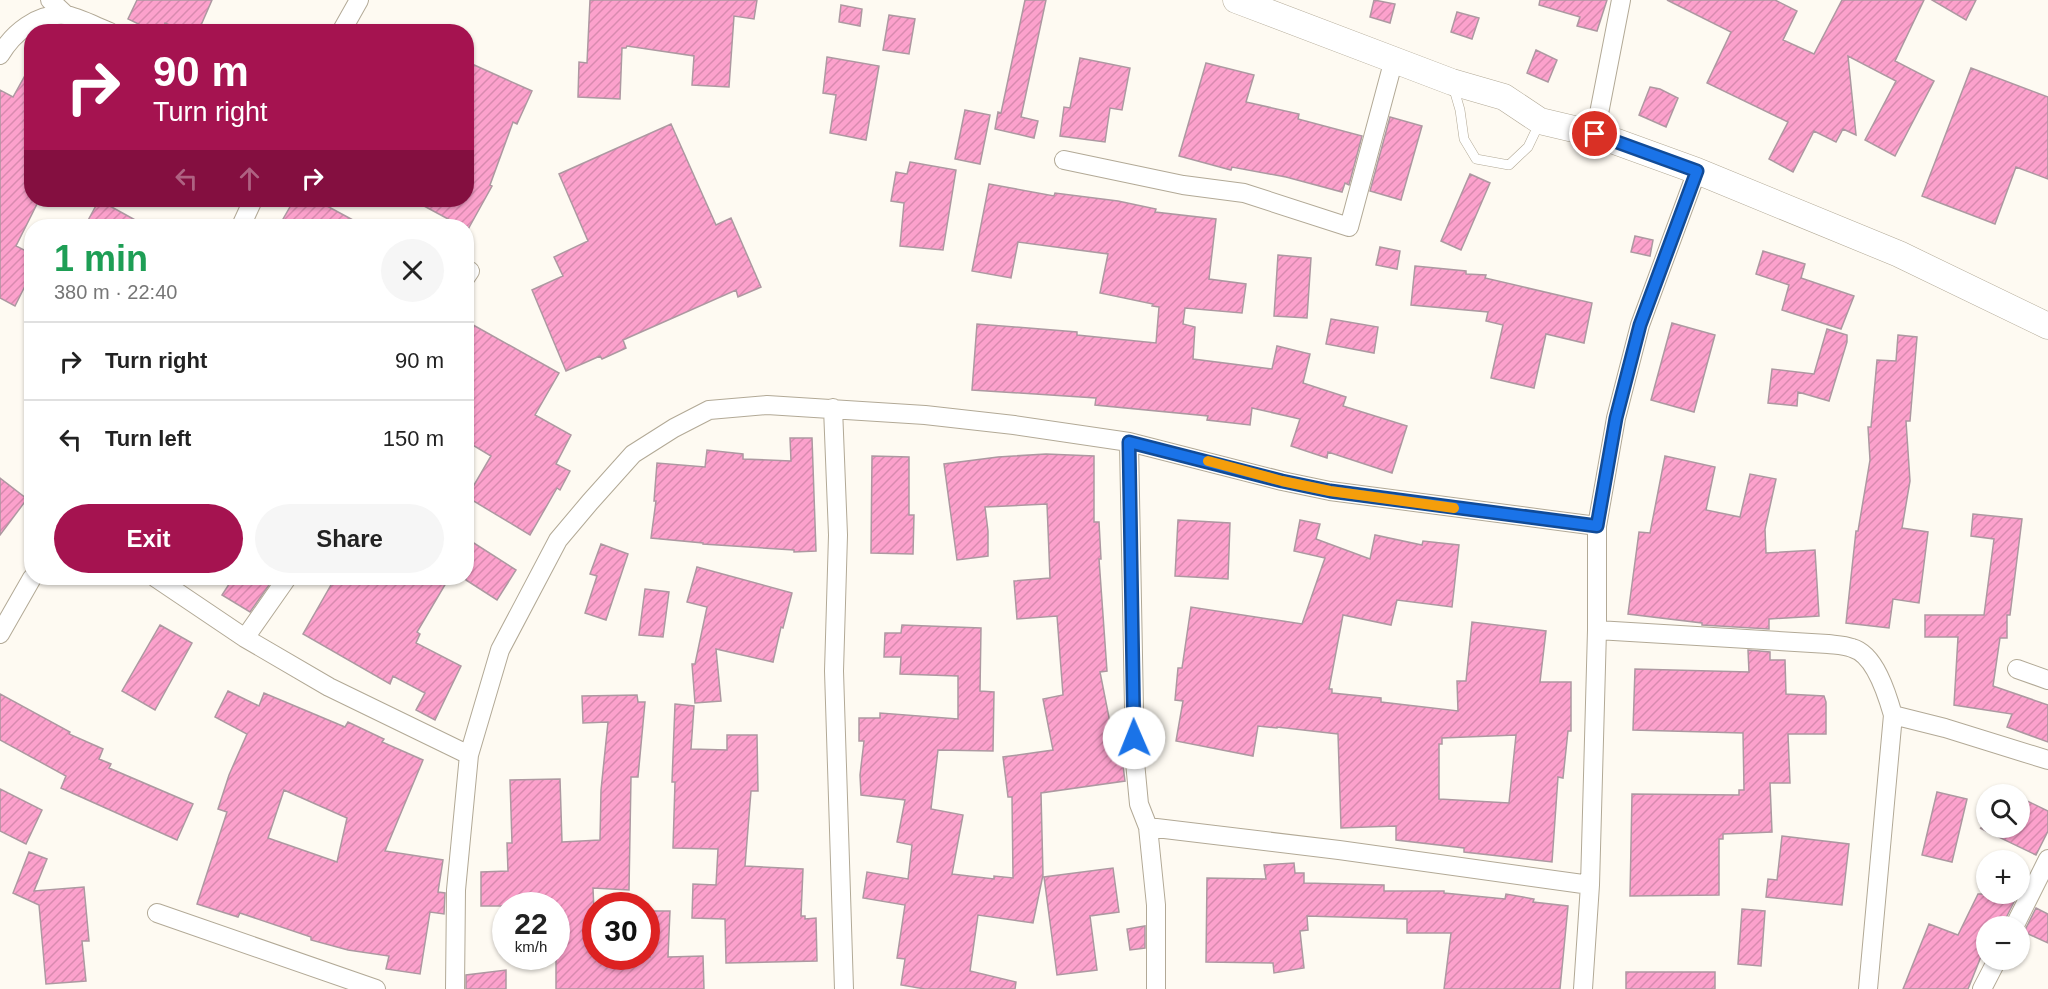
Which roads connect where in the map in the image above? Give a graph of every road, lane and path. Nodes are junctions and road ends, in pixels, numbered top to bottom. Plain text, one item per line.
1 (50, 0) edge
2 (359, 0) edge
3 (1236, 0) edge
4 (1621, 0) edge
5 (66, 15) junction
6 (30, 24) edge
7 (89, 24) edge
8 (346, 24) edge
9 (24, 27) edge
10 (0, 55) edge
11 (1394, 59) junction
12 (1452, 82) junction
13 (1540, 121) junction
14 (1595, 134) junction
15 (1064, 160) dead end
16 (1697, 171) junction
17 (2048, 326) edge
18 (833, 408) junction
19 (1129, 442) junction
20 (1597, 526) junction
21 (28, 585) edge
22 (166, 585) edge
23 (282, 585) edge
24 (1597, 630) junction
25 (0, 634) edge
26 (245, 638) junction
27 (2017, 669) dead end
28 (2048, 680) edge
29 (1893, 715) junction
30 (469, 755) junction
31 (2048, 760) edge
32 (1148, 827) junction
33 (2048, 859) edge
34 (1590, 885) junction
35 (157, 913) dead end
36 (2020, 916) edge
37 (1992, 970) edge
38 (376, 989) edge
39 (455, 989) edge
40 (844, 989) edge
41 (1156, 989) edge
42 (1583, 989) edge
43 (1868, 989) edge
44 (1982, 989) edge

1 - 5 street
2 - 8 street
3 - 11 main road
4 - 14 street
5 - 6 street
5 - 7 street
9 - 10 street
11 - 12 main road
11 - 15 street
12 - 13 main road
12 - 13 lane
13 - 14 main road
14 - 16 main road
16 - 17 main road
16 - 20 street
18 - 19 street
18 - 30 street
18 - 40 street
19 - 20 street
19 - 32 street
20 - 24 street
21 - 25 street
22 - 26 street
23 - 26 street
24 - 29 street
24 - 34 street
26 - 30 street
27 - 28 street
29 - 31 street
29 - 43 street
30 - 39 street
32 - 34 street
32 - 41 street
33 - 36 street
34 - 42 street
35 - 38 street
37 - 44 street

